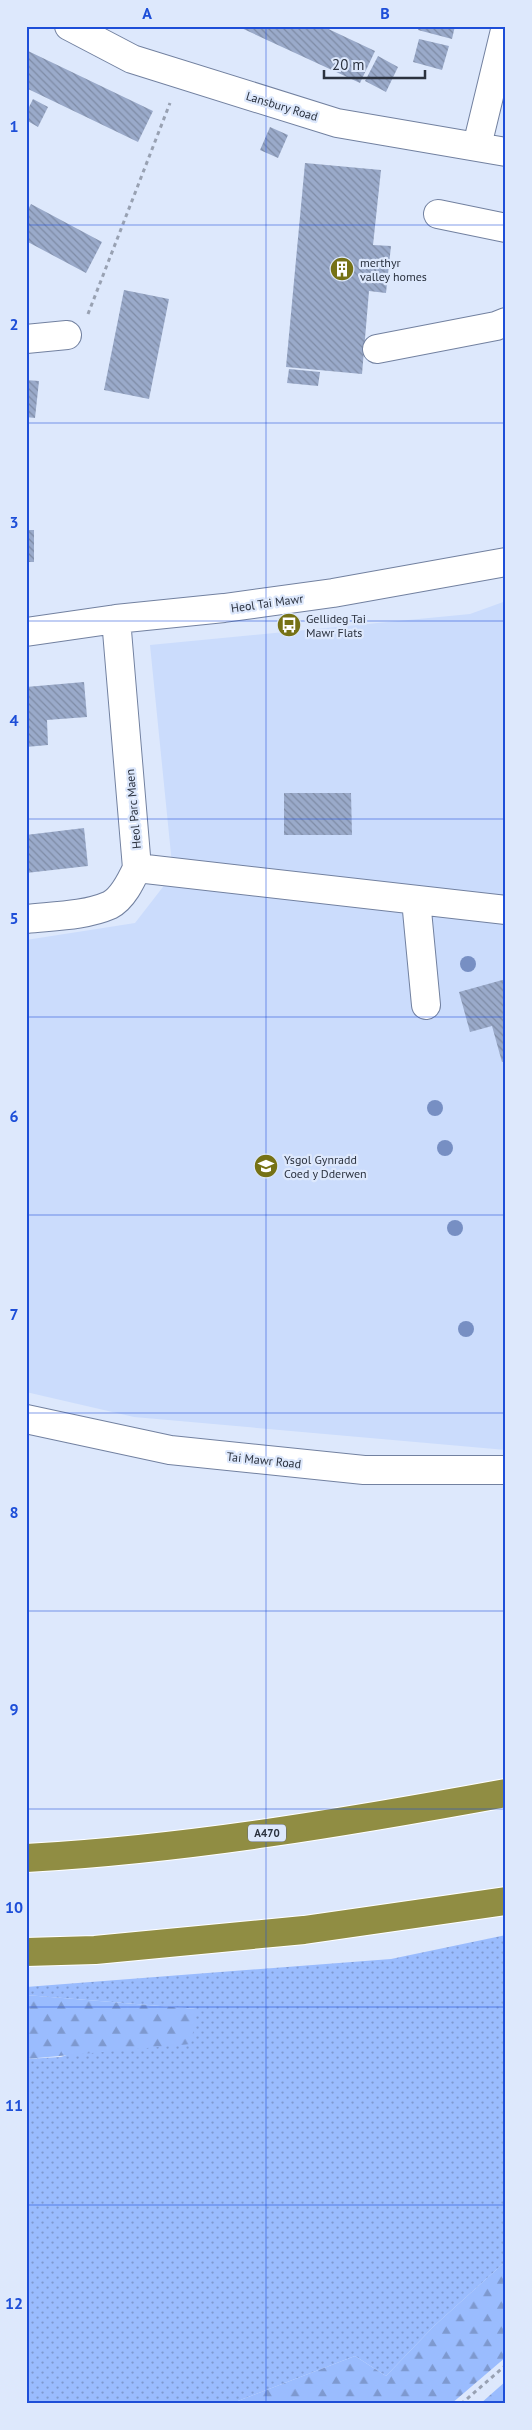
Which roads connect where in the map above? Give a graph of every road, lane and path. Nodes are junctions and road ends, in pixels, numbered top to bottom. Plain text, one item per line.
1 (68, 26) edge
2 (506, 26) edge
3 (182, 75) junction
4 (477, 146) junction
5 (506, 152) edge
6 (438, 214) dead end
7 (506, 228) edge
8 (506, 322) edge
9 (67, 335) joint
10 (26, 339) edge
11 (377, 349) dead end
12 (506, 562) edge
13 (116, 618) junction
14 (26, 632) edge
15 (137, 868) junction
16 (416, 900) junction
17 (506, 910) edge
18 (26, 919) edge
19 (426, 1005) dead end
20 (26, 1419) edge
21 (506, 1470) edge
22 (506, 1793) edge
23 (26, 1858) edge
24 (506, 1901) edge
25 (26, 1952) edge
26 (506, 2365) edge
27 (461, 2404) edge

1 - 3 street, Lansbury Road
2 - 4 street
3 - 4 street, Lansbury Road
3 - 9 path
4 - 5 street, Lansbury Road
6 - 7 street
8 - 11 street
9 - 10 street
12 - 13 street, Heol Tai Mawr
13 - 14 street, Heol Tai Mawr
13 - 15 street, Heol Parc Maen
15 - 16 street
15 - 18 street
16 - 17 street
16 - 19 street
20 - 21 street, Tai Mawr Road
22 - 23 highway, A470
24 - 25 highway
26 - 27 path

